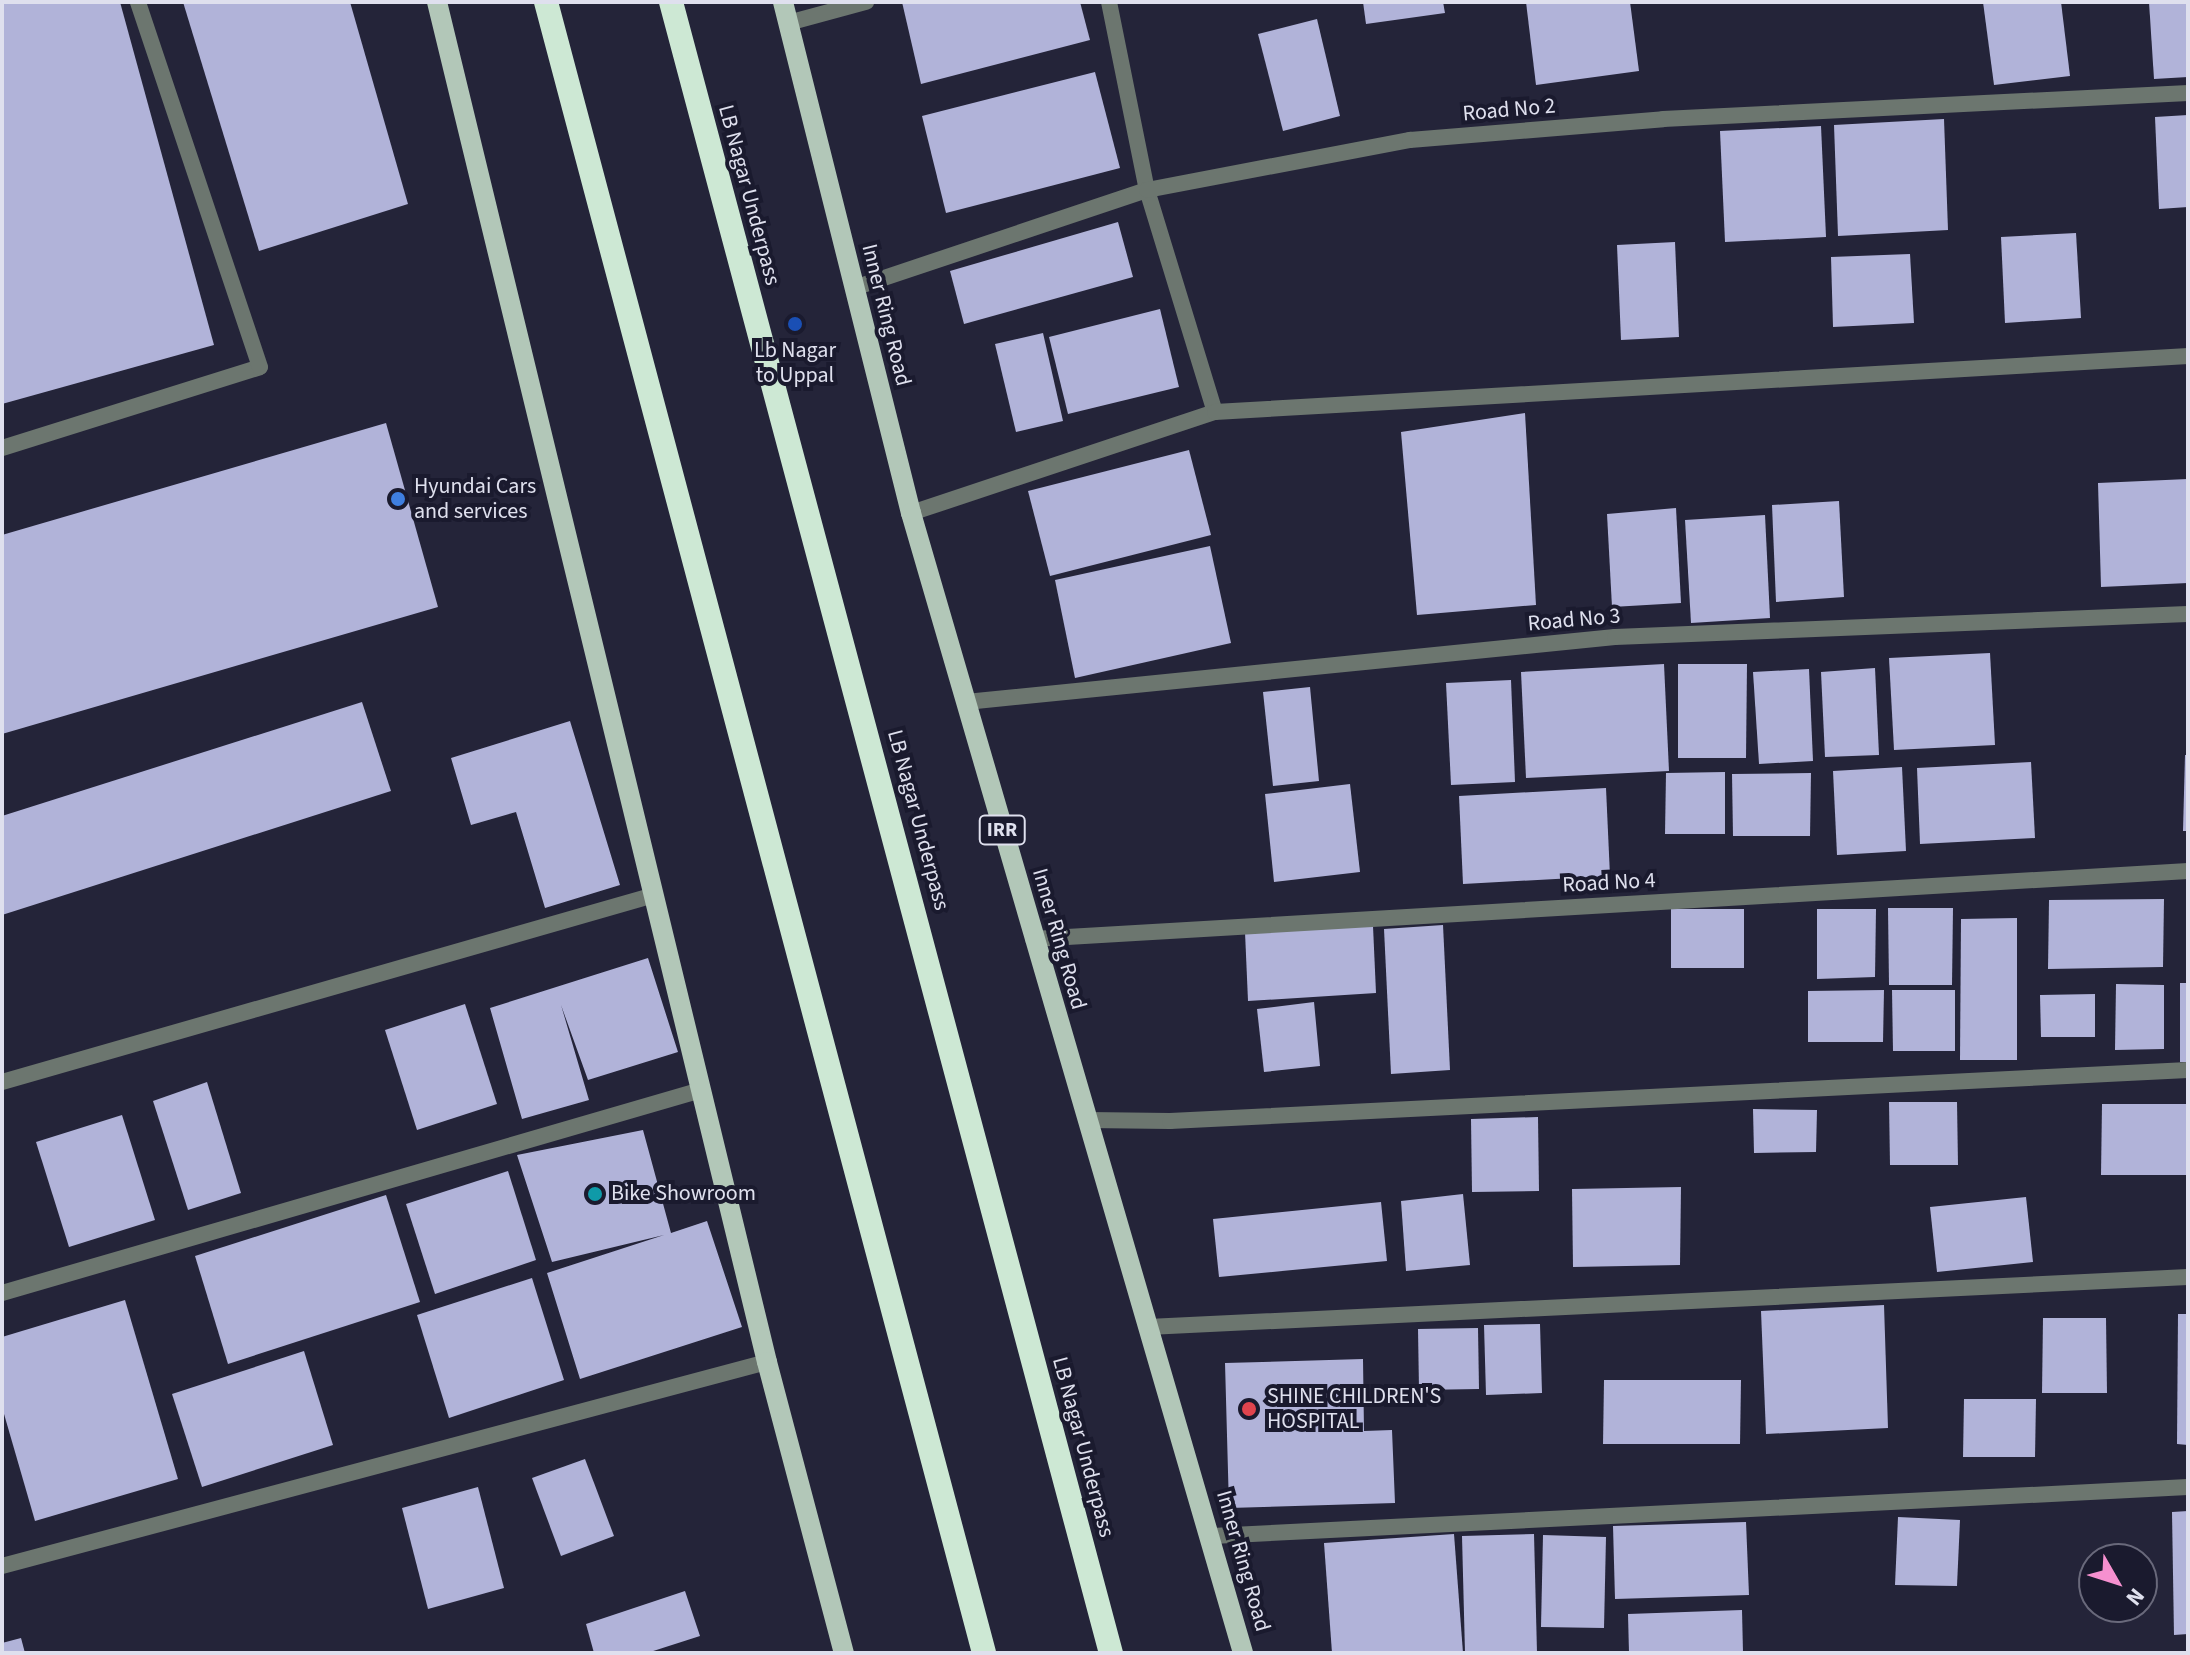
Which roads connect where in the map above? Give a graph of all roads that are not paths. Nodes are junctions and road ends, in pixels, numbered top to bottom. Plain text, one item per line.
1 (138, 2) edge
2 (437, 2) edge
3 (546, 2) edge
4 (671, 2) edge
5 (783, 2) edge
6 (866, 2) edge
7 (1109, 2) edge
8 (788, 23) junction
9 (2188, 93) edge
10 (1147, 190) junction
11 (854, 288) junction
12 (2188, 356) edge
13 (1215, 412) junction
14 (2, 448) edge
15 (911, 513) junction
16 (2188, 614) edge
17 (966, 702) junction
18 (2188, 871) edge
19 (654, 895) junction
20 (1033, 939) junction
21 (2188, 1070) edge
22 (2, 1082) edge
23 (701, 1090) junction
24 (1088, 1120) junction
25 (2188, 1277) edge
26 (2, 1293) edge
27 (1148, 1327) junction
28 (767, 1362) junction
29 (2188, 1487) edge
30 (1212, 1536) junction
31 (2, 1566) edge
32 (844, 1653) edge
33 (984, 1653) edge
34 (1111, 1653) edge
35 (1243, 1653) edge

1 - 14 street
2 - 19 main road
3 - 33 highway
4 - 34 highway, LB Nagar Underpass
5 - 8 main road, Inner Ring Road / IRR
6 - 8 street
7 - 10 street
8 - 11 main road, Inner Ring Road / IRR
9 - 10 street, Road No 2
10 - 11 street, Road No 2
10 - 13 street
11 - 15 main road, Inner Ring Road / IRR
12 - 13 street
13 - 15 street
15 - 17 main road, Inner Ring Road / IRR
16 - 17 street, Road No 3
17 - 20 main road, Inner Ring Road / IRR
18 - 20 street, Road No 4
19 - 22 street
19 - 23 main road
20 - 24 main road, Inner Ring Road / IRR
21 - 24 street
23 - 26 street
23 - 28 main road
24 - 27 main road, Inner Ring Road / IRR
25 - 27 street
27 - 30 main road, Inner Ring Road / IRR
28 - 31 street
28 - 32 main road
29 - 30 street
30 - 35 main road, Inner Ring Road / IRR

